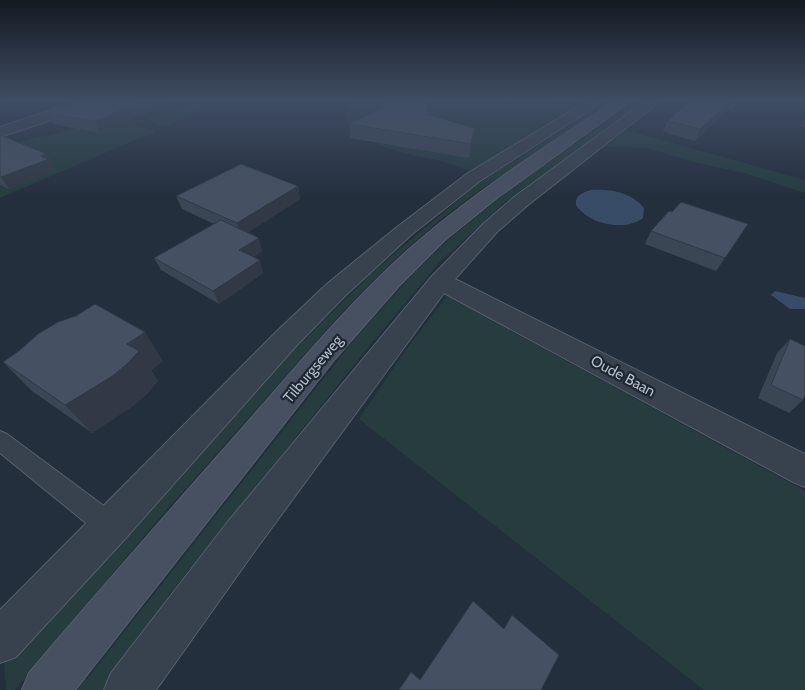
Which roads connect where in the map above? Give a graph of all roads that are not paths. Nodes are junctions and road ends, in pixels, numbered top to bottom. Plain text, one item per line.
1 (549, 131) edge
2 (581, 131) edge
3 (614, 131) edge
4 (440, 281) junction
5 (0, 440) edge
6 (805, 471) edge
7 (111, 527) junction
8 (0, 641) edge
9 (46, 690) edge
10 (128, 690) edge

1 - 7 street
2 - 9 street, Tilburgseweg
3 - 4 street
4 - 6 street, Oude Baan
4 - 10 street
5 - 7 lane
7 - 8 street

